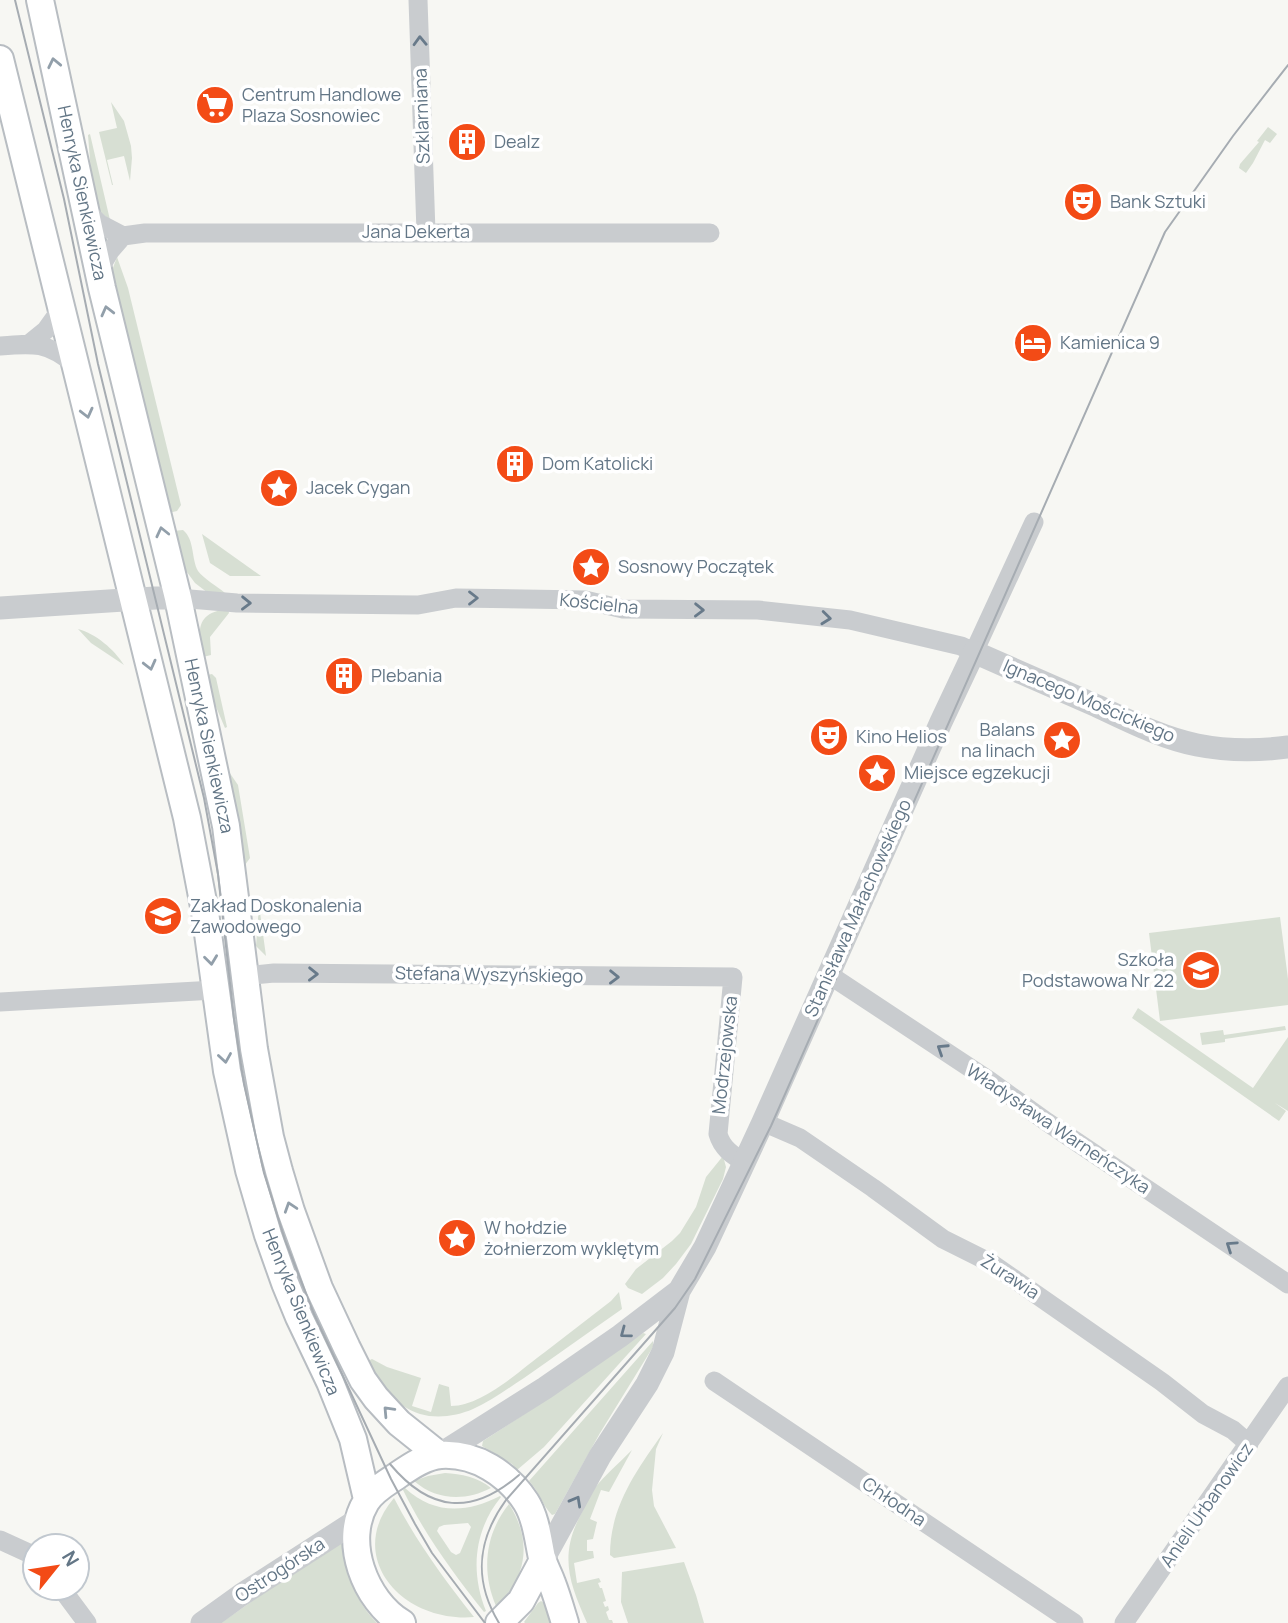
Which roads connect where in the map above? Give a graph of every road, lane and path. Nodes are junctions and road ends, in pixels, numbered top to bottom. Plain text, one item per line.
1 (40, 0) edge
2 (418, 0) edge
3 (0, 59) edge
4 (85, 210) junction
5 (426, 232) junction
6 (710, 233) dead end
7 (123, 236) junction
8 (99, 271) junction
9 (61, 309) junction
10 (30, 343) junction
11 (0, 346) edge
12 (75, 365) junction
13 (1034, 522) dead end
14 (178, 598) junction
15 (134, 599) junction
16 (0, 608) edge
17 (974, 652) junction
18 (1288, 747) edge
19 (828, 974) junction
20 (244, 976) junction
21 (733, 977) joint
22 (215, 990) junction
23 (0, 1002) edge
24 (763, 1122) junction
25 (744, 1162) junction
26 (1288, 1284) edge
27 (679, 1292) junction
28 (714, 1381) dead end
29 (1288, 1386) edge
30 (1250, 1444) junction
31 (439, 1455) junction
32 (363, 1509) junction
33 (0, 1540) edge
34 (21, 1550) edge
35 (543, 1560) junction
36 (71, 1602) edge
37 (87, 1623) edge
38 (202, 1623) edge
39 (402, 1623) edge
40 (499, 1623) edge
41 (565, 1623) edge
42 (1074, 1623) edge
43 (1124, 1623) edge

4 -> 1 main road, Henryka Sienkiewicza
5 -> 2 street, Szklarniana
3 - 9 main road, Henryka Sienkiewicza
4 - 7 street
4 - 8 main road, Henryka Sienkiewicza
5 - 6 street, Jana Dekerta
5 - 7 street, Jana Dekerta
7 - 8 street
14 -> 8 main road, Henryka Sienkiewicza
9 - 10 street
9 - 12 main road, Henryka Sienkiewicza
10 - 11 street
10 - 12 street
12 -> 15 main road, Henryka Sienkiewicza
13 - 17 street, Stanisława Małachowskiego
14 - 15 street
14 -> 17 street, Kościelna
14 - 20 main road, Henryka Sienkiewicza
15 - 16 street
15 -> 22 main road, Henryka Sienkiewicza
17 - 18 street, Ignacego Mościckiego
17 - 19 street, Stanisława Małachowskiego
19 - 24 street, Stanisława Małachowskiego
26 -> 19 street, Władysława Warneńczyka
20 -> 21 street, Stefana Wyszyńskiego
31 -> 20 main road, Henryka Sienkiewicza
21 - 25 street, Modrzejowska
22 - 23 street
22 -> 32 main road, Henryka Sienkiewicza
24 - 25 street, Stanisława Małachowskiego
24 - 30 street, Żurawia
25 - 27 street, Stanisława Małachowskiego
27 -> 31 street, Stanisława Małachowskiego
35 -> 27 street, Stanisława Małachowskiego
28 - 42 street, Chłodna
29 - 30 street, Anieli Urbanowicz
30 - 43 street, Anieli Urbanowicz
31 - 32 main road
31 - 35 main road
32 - 38 street, Ostrogórska
32 - 39 main road, Henryka Sienkiewicza
33 - 34 street
35 - 40 main road
35 - 41 main road
36 - 37 street

